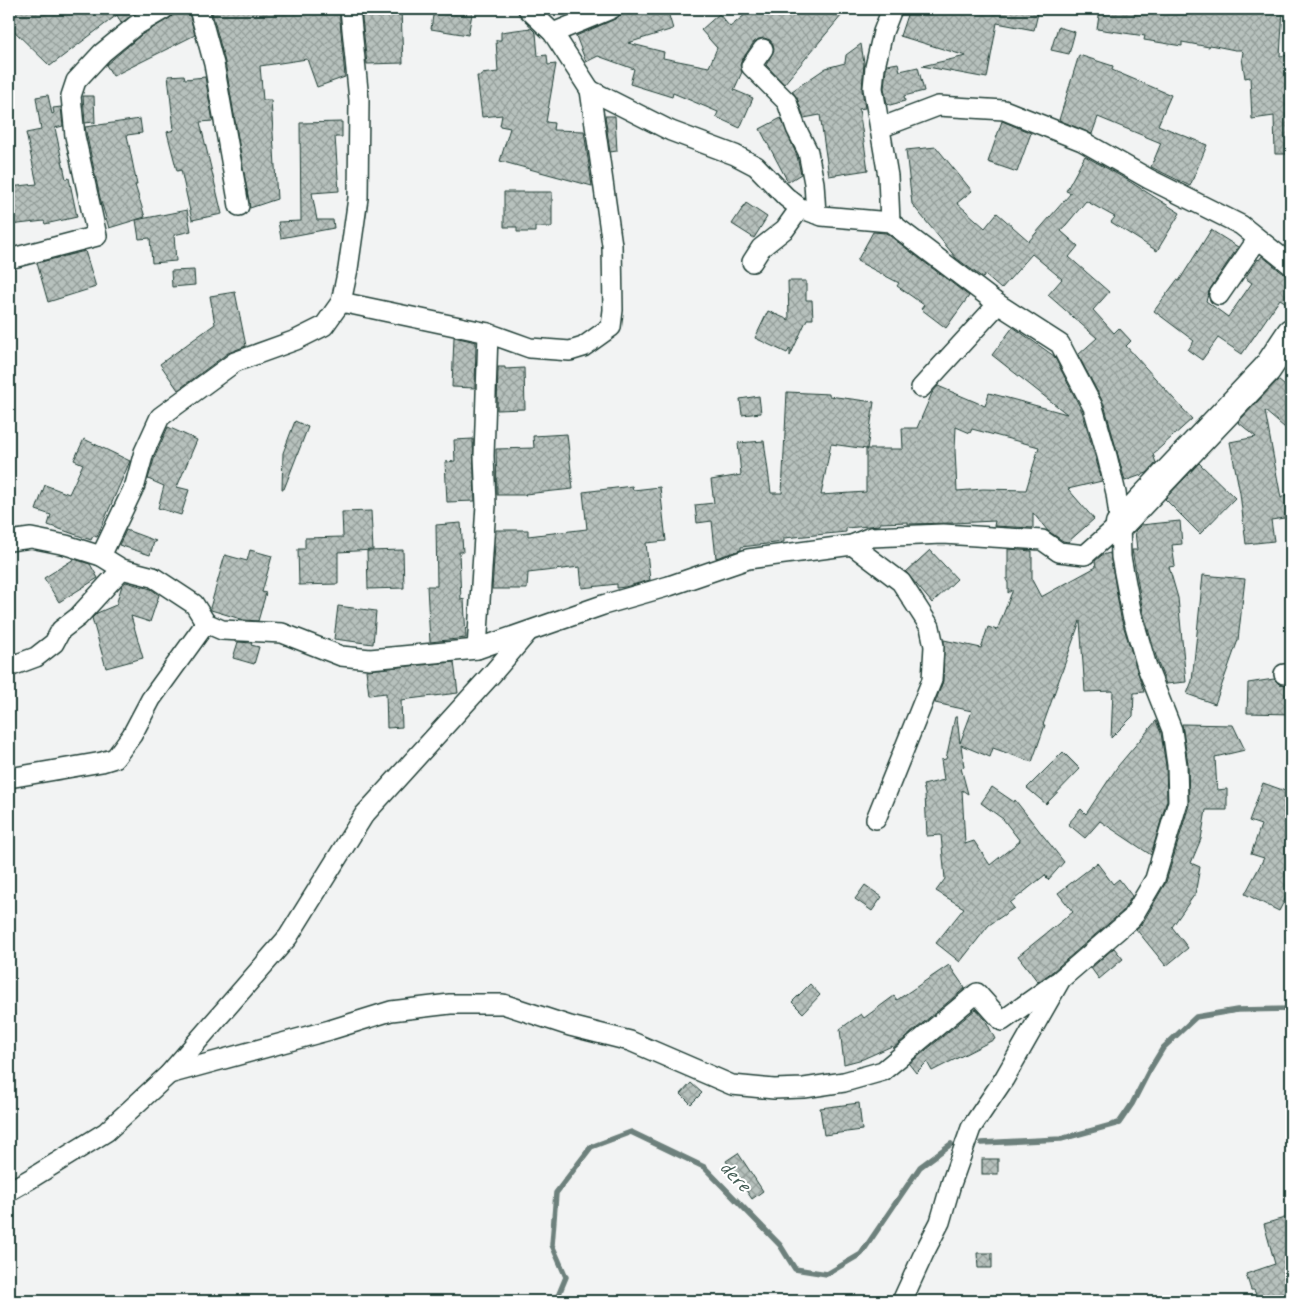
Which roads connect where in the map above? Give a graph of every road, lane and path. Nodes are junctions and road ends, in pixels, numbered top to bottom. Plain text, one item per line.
1 (164, 9) edge
2 (199, 9) edge
3 (350, 9) edge
4 (528, 9) edge
5 (612, 9) edge
6 (892, 9) edge
7 (553, 33) junction
8 (764, 49) dead end
9 (590, 90) junction
10 (880, 128) junction
11 (239, 206) dead end
12 (808, 211) junction
13 (890, 222) junction
14 (1257, 240) junction
15 (9, 259) edge
16 (752, 262) dead end
17 (1291, 265) edge
18 (1219, 295) dead end
19 (342, 302) junction
20 (998, 304) junction
21 (488, 333) junction
22 (1291, 333) edge
23 (921, 388) dead end
24 (1120, 524) junction
25 (9, 541) edge
26 (852, 545) junction
27 (102, 556) junction
28 (122, 569) junction
29 (206, 623) junction
30 (528, 632) junction
31 (477, 649) junction
32 (9, 666) edge
33 (9, 778) edge
34 (876, 819) dead end
35 (1061, 979) junction
36 (169, 1074) junction
37 (9, 1191) edge
38 (902, 1301) edge

1 - 15 street
2 - 11 street
3 - 19 street
4 - 7 street
5 - 7 street
6 - 10 street
7 - 9 street
8 - 12 street
9 - 12 street
9 - 21 street
10 - 13 street
10 - 14 street
12 - 13 street
12 - 16 street
13 - 20 street
14 - 17 street
14 - 18 street
19 - 21 street
19 - 27 street
20 - 23 street
20 - 24 street
21 - 31 street
22 - 24 street
24 - 26 street
24 - 35 street
25 - 27 street
26 - 30 street
26 - 34 street
27 - 28 street
28 - 29 street
28 - 32 street
29 - 31 street
29 - 33 street
30 - 31 street
30 - 36 street
35 - 36 street
35 - 38 street
36 - 37 street

